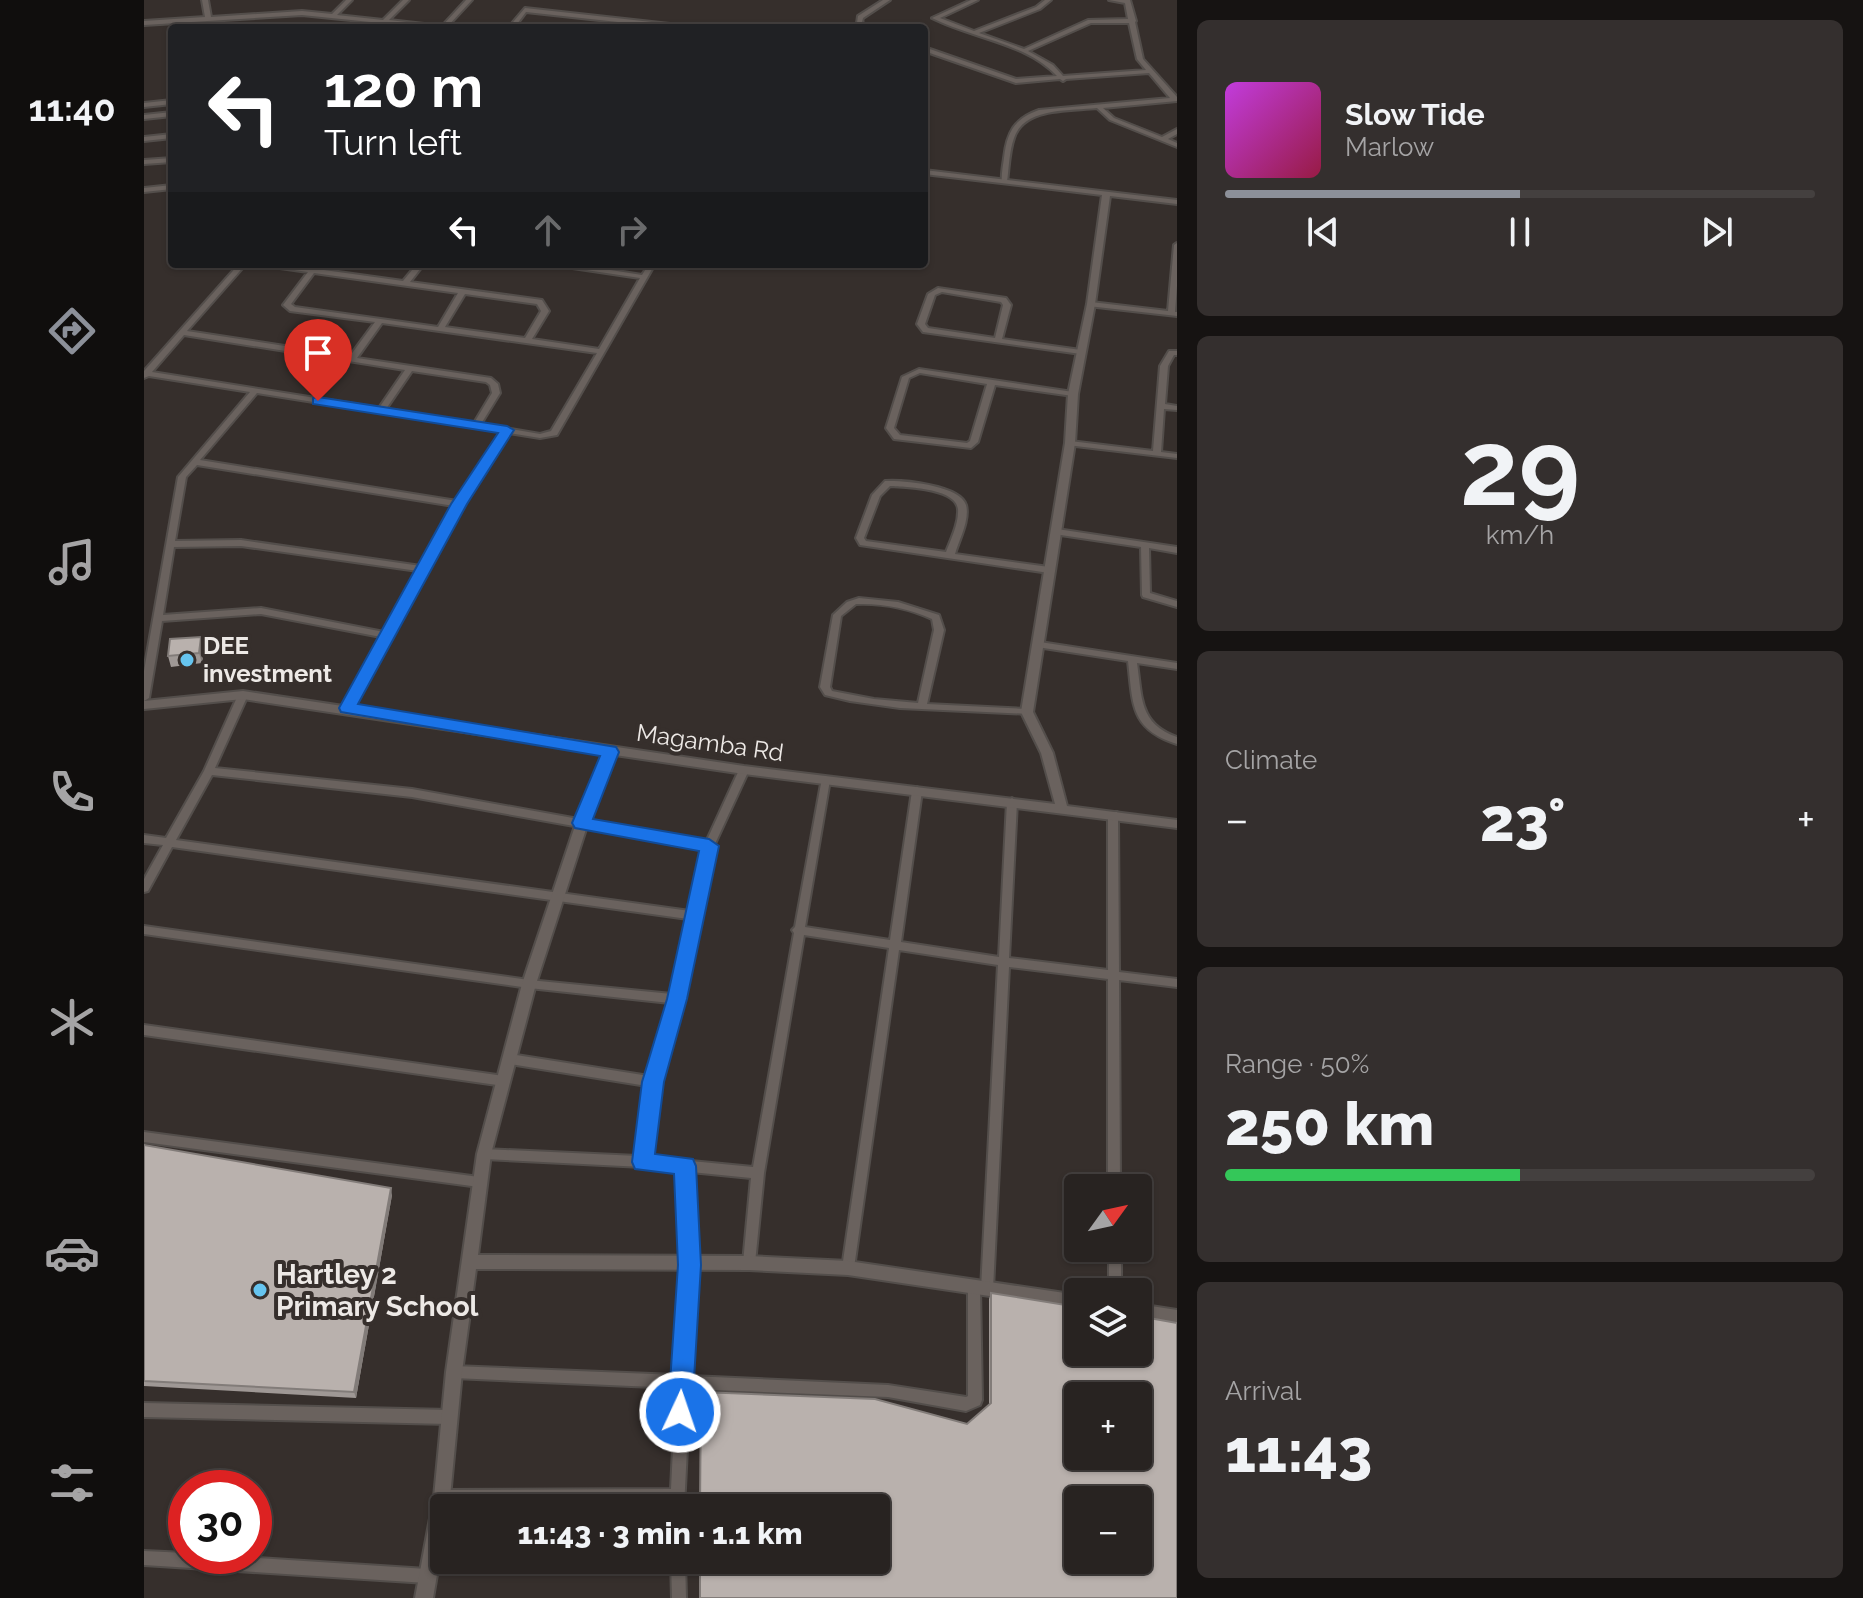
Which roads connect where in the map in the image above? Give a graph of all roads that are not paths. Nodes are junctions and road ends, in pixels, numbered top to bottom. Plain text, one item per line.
1 (205, 0) edge
2 (349, 0) edge
3 (406, 0) edge
4 (469, 0) edge
5 (533, 0) edge
6 (887, 0) edge
7 (975, 0) edge
8 (1048, 0) edge
9 (1112, 0) edge
10 (1127, 1) edge
11 (525, 10) junction
12 (334, 15) junction
13 (208, 18) junction
14 (385, 21) junction
15 (1133, 21) junction
16 (144, 23) edge
17 (410, 24) edge
18 (448, 24) edge
19 (514, 24) edge
20 (652, 24) edge
21 (862, 24) edge
22 (973, 33) junction
23 (928, 50) edge
24 (1024, 51) junction
25 (1150, 71) junction
26 (1063, 79) junction
27 (1176, 99) edge
28 (168, 102) edge
29 (144, 105) edge
30 (1098, 106) junction
31 (168, 114) edge
32 (144, 117) edge
33 (1177, 131) edge
34 (168, 136) edge
35 (144, 139) edge
36 (1163, 139) junction
37 (1177, 145) edge
38 (168, 160) edge
39 (144, 162) edge
40 (928, 172) edge
41 (1004, 182) junction
42 (168, 187) edge
43 (144, 190) edge
44 (1106, 194) junction
45 (1177, 202) edge
46 (1177, 245) edge
47 (240, 268) edge
48 (292, 268) edge
49 (418, 268) edge
50 (591, 268) edge
51 (650, 268) edge
52 (312, 271) junction
53 (1176, 275) edge
54 (645, 277) junction
55 (406, 282) junction
56 (463, 291) junction
57 (1091, 304) junction
58 (1174, 314) edge
59 (380, 321) junction
60 (440, 329) junction
61 (183, 333) junction
62 (998, 340) junction
63 (527, 341) junction
64 (601, 351) junction
65 (1081, 352) junction
66 (1177, 353) edge
67 (352, 359) junction
68 (410, 368) junction
69 (146, 375) edge
70 (992, 381) junction
71 (255, 391) junction
72 (1073, 394) junction
73 (1163, 406) junction
74 (1177, 408) edge
75 (381, 411) junction
76 (477, 425) junction
77 (507, 430) junction
78 (1070, 443) junction
79 (1157, 453) junction
80 (1177, 456) edge
81 (195, 462) junction
82 (459, 504) junction
83 (1057, 532) junction
84 (170, 544) junction
85 (1145, 545) junction
86 (1177, 550) edge
87 (950, 555) junction
88 (423, 569) junction
89 (1049, 570) junction
90 (1177, 604) edge
91 (157, 618) junction
92 (387, 635) junction
93 (1040, 645) junction
94 (1132, 659) junction
95 (1177, 666) edge
96 (243, 695) junction
97 (144, 698) edge
98 (144, 705) edge
99 (922, 705) junction
100 (347, 708) junction
101 (1027, 712) junction
102 (1177, 741) edge
103 (610, 752) junction
104 (744, 770) junction
105 (209, 771) junction
106 (825, 780) junction
107 (917, 791) junction
108 (1012, 802) junction
109 (1062, 808) junction
110 (1113, 815) junction
111 (582, 823) junction
112 (1177, 824) edge
113 (144, 839) edge
114 (169, 842) junction
115 (709, 846) junction
116 (144, 888) edge
117 (558, 899) junction
118 (695, 916) junction
119 (144, 930) edge
120 (797, 930) junction
121 (895, 943) junction
122 (1004, 962) junction
123 (1113, 974) junction
124 (1177, 983) edge
125 (529, 984) junction
126 (677, 999) junction
127 (144, 1030) edge
128 (510, 1059) junction
129 (504, 1081) junction
130 (653, 1082) junction
131 (144, 1137) edge
132 (484, 1154) junction
133 (643, 1162) junction
134 (685, 1166) junction
135 (758, 1173) junction
136 (1114, 1174) edge
137 (479, 1182) junction
138 (470, 1262) junction
139 (749, 1263) junction
140 (689, 1265) junction
141 (848, 1268) junction
142 (981, 1288) junction
143 (1064, 1300) edge
144 (1152, 1313) edge
145 (1177, 1317) edge
146 (454, 1372) junction
147 (681, 1384) junction
148 (144, 1410) edge
149 (449, 1417) junction
150 (442, 1494) edge
151 (677, 1494) edge
152 (144, 1558) edge
153 (430, 1560) edge
154 (678, 1574) edge
155 (427, 1576) junction
156 (424, 1598) edge
157 (679, 1598) edge

1 - 13 street
2 - 12 street
3 - 14 street
4 - 18 street
5 - 11 street
6 - 21 street
7 - 22 street
8 - 22 street
9 - 10 street
10 - 15 street
11 - 19 street
11 - 20 street
12 - 13 street
12 - 14 street
13 - 16 street
14 - 17 street
15 - 24 street
15 - 25 street
22 - 24 street
23 - 26 street
24 - 26 street
25 - 26 street
25 - 27 street
27 - 30 street
28 - 29 street
30 - 36 street
30 - 41 street
31 - 32 street
33 - 36 street
34 - 35 street
36 - 37 street
38 - 39 street
40 - 41 street
41 - 44 street
42 - 43 street
44 - 45 street
44 - 57 street
46 - 53 street
47 - 61 street
48 - 52 street
49 - 55 street
50 - 54 street
51 - 54 street
52 - 55 street
52 - 59 street
53 - 58 street
54 - 64 street
55 - 56 street
56 - 60 street
56 - 63 street
57 - 58 street
57 - 65 street
59 - 60 street
59 - 67 street
60 - 63 street
61 - 67 street
61 - 69 street
62 - 62 street
62 - 65 street
63 - 64 street
64 - 77 street
65 - 72 street
66 - 73 street
67 - 68 street
68 - 75 street
68 - 76 street
69 - 71 street
70 - 70 street
70 - 72 street
71 - 75 street
71 - 81 street
72 - 78 street
73 - 74 street
73 - 79 street
75 - 76 street
76 - 77 street
77 - 82 street
78 - 79 street
78 - 83 street
79 - 80 street
81 - 82 street
81 - 84 street
82 - 88 street
83 - 85 street
83 - 89 street
84 - 88 street
84 - 91 street
85 - 86 street
85 - 90 street
87 - 87 street
87 - 89 street
88 - 92 street
89 - 93 street
91 - 92 street
91 - 97 street
92 - 100 street
93 - 94 street
93 - 101 street
94 - 95 street
94 - 102 street
96 - 98 street, Magamba Rd
96 - 100 street, Magamba Rd
96 - 105 street
99 - 99 street
99 - 101 street
100 - 103 street, Magamba Rd
101 - 109 street
103 - 104 street, Magamba Rd
103 - 111 street
104 - 106 street, Magamba Rd
104 - 115 street
105 - 111 street
105 - 114 street
106 - 107 street, Magamba Rd
106 - 120 street
107 - 108 street, Magamba Rd
107 - 121 street
108 - 109 street, Magamba Rd
108 - 122 street
109 - 110 street, Magamba Rd
110 - 112 street, Magamba Rd
110 - 123 street
111 - 115 street
111 - 117 street
113 - 114 street
114 - 116 street
114 - 117 street
115 - 118 street
117 - 118 street
117 - 125 street
118 - 126 street
119 - 125 street
120 - 121 street
120 - 135 street
121 - 122 street
121 - 141 street
122 - 123 street
122 - 142 street
123 - 124 street
123 - 136 street
125 - 126 street
125 - 128 street
126 - 130 street
127 - 129 street
128 - 129 street
128 - 130 street
129 - 132 street
130 - 133 street
131 - 137 street
132 - 133 street
132 - 137 street
133 - 134 street
134 - 135 street
134 - 140 street
135 - 139 street
137 - 138 street
138 - 140 street
138 - 146 street
139 - 140 street
139 - 141 street
140 - 147 street
141 - 142 street
142 - 143 street
142 - 147 street
144 - 145 street
146 - 147 street
146 - 149 street
147 - 151 street
148 - 149 street
149 - 150 street
152 - 155 street
153 - 155 street
154 - 157 street
155 - 156 street

